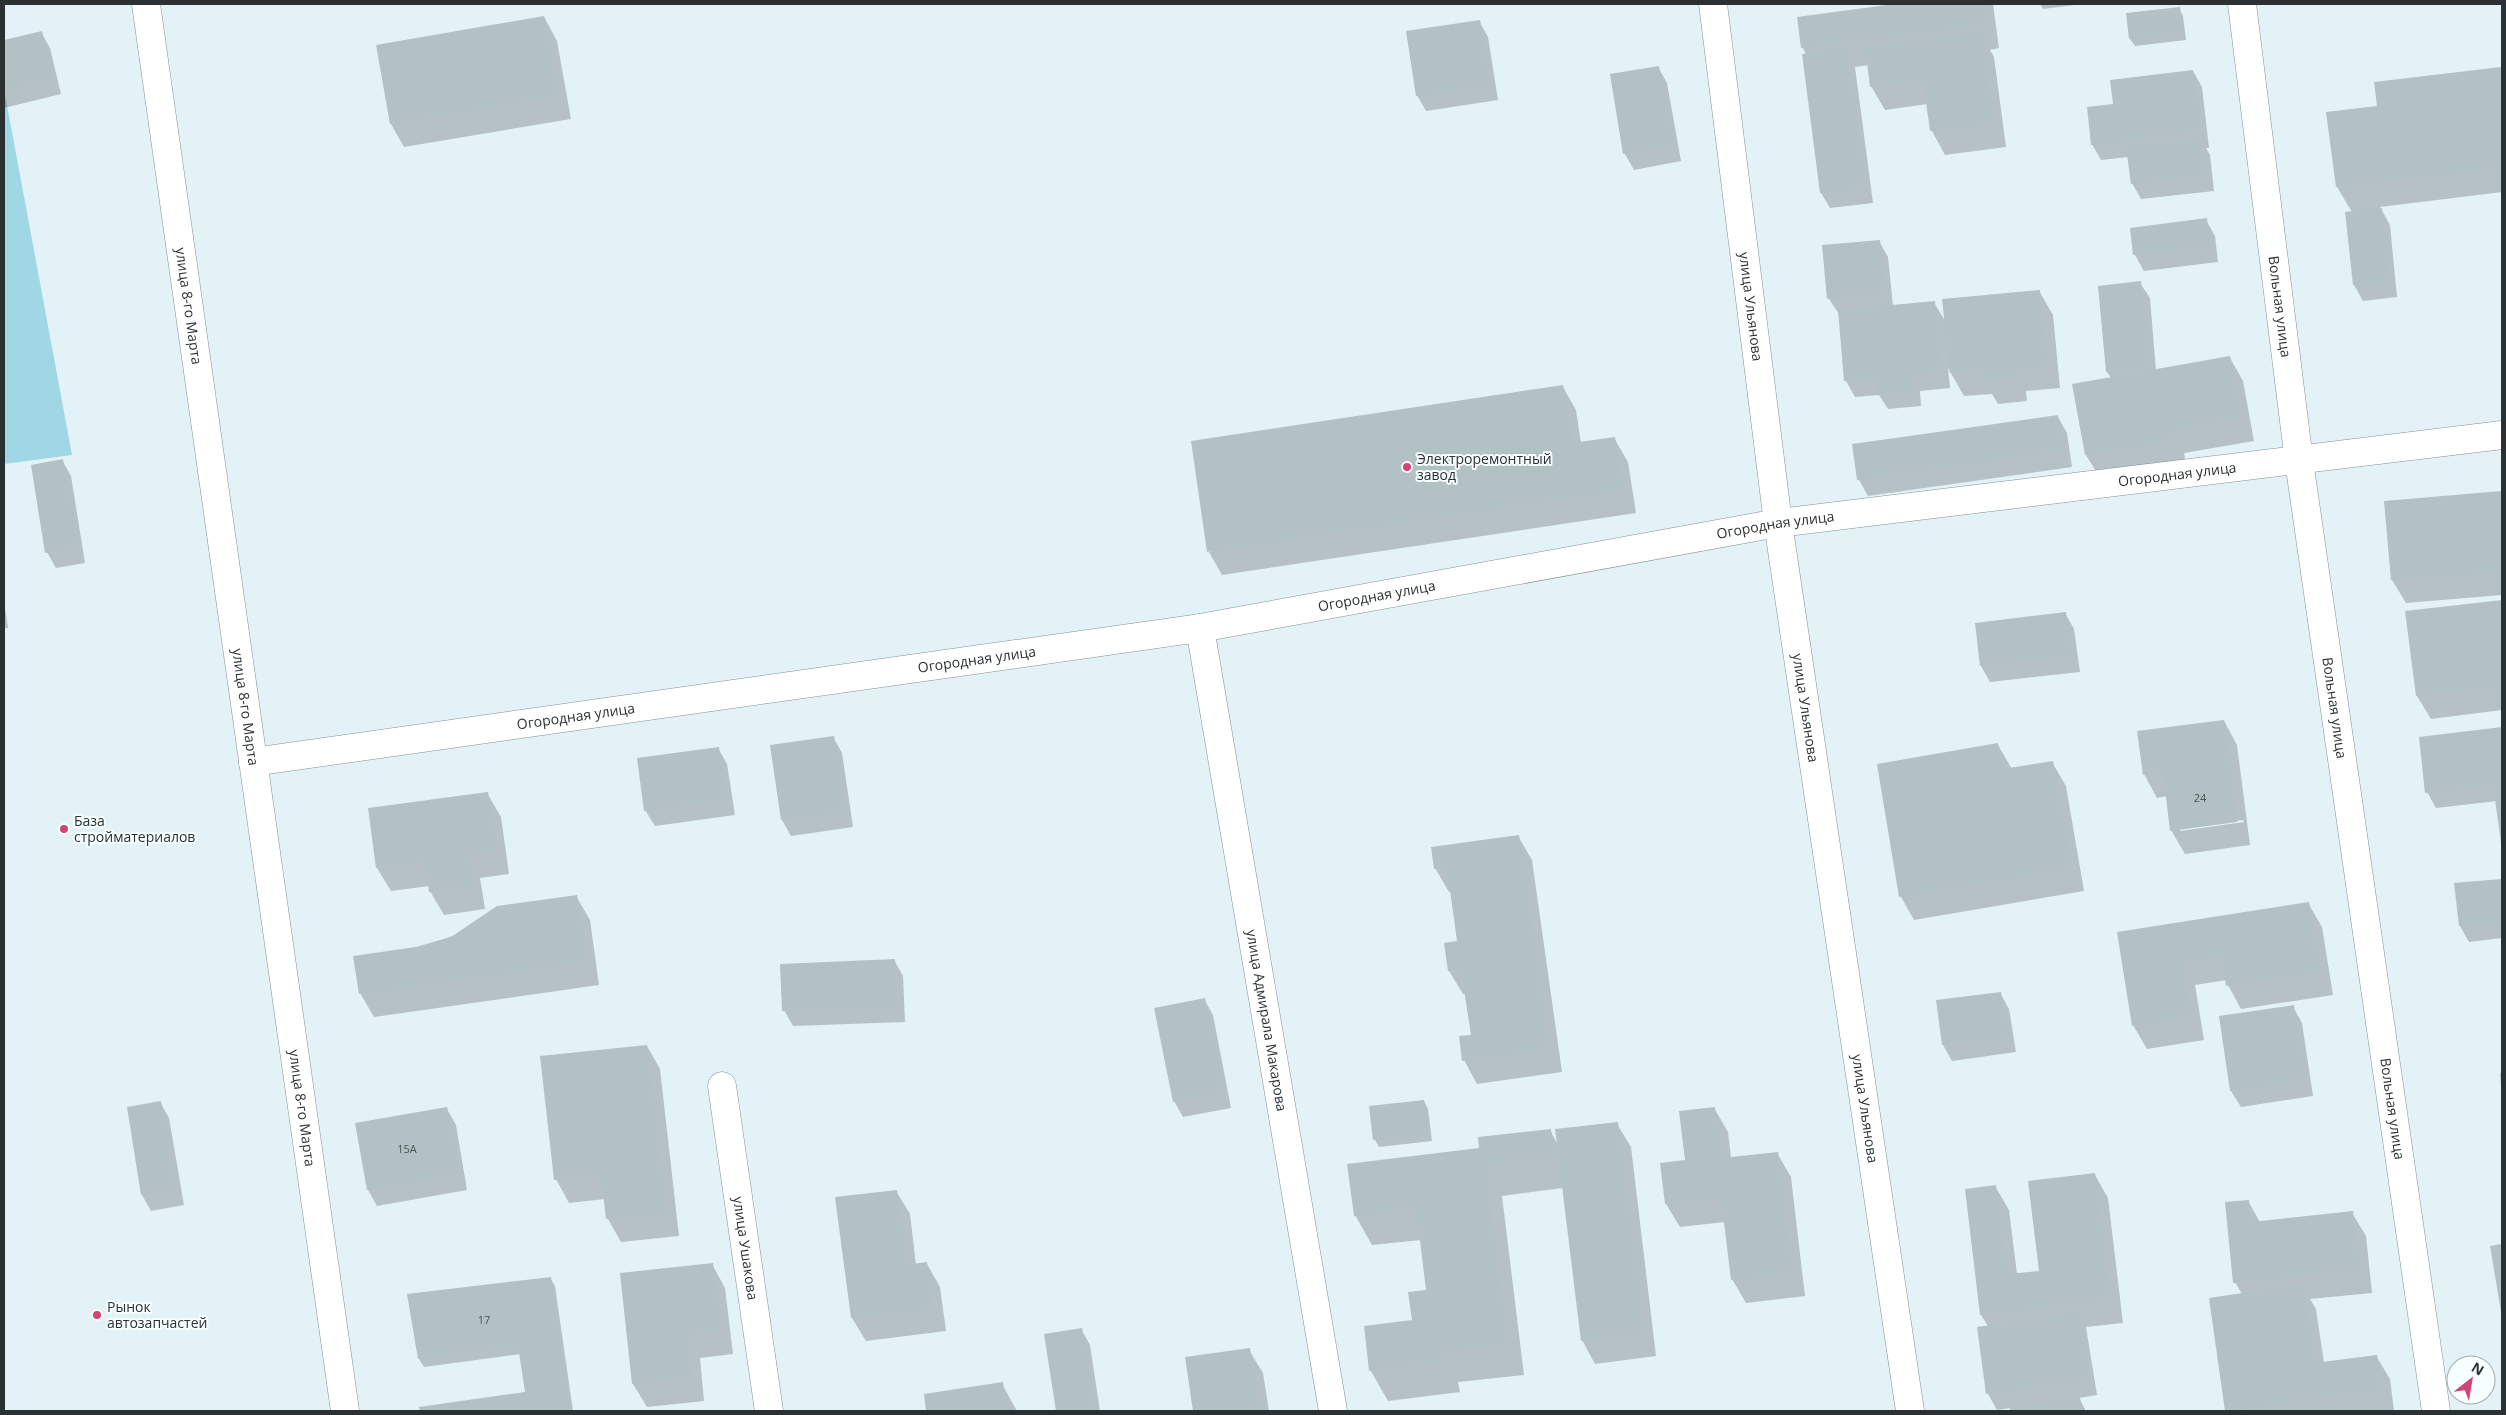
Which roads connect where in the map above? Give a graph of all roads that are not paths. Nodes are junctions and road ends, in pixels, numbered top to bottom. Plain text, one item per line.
1 (146, 4) edge
2 (1713, 4) edge
3 (2242, 4) edge
4 (2502, 435) edge
5 (2299, 461) junction
6 (1778, 523) junction
7 (1200, 628) junction
8 (253, 762) junction
9 (722, 1086) dead end
10 (345, 1411) edge
11 (769, 1411) edge
12 (1333, 1411) edge
13 (1910, 1411) edge
14 (2436, 1411) edge

1 - 8 street, улица 8-го Марта
2 - 6 street, улица Ульянова
3 - 5 street, Вольная улица
4 - 5 street, Огородная улица
5 - 6 street, Огородная улица
5 - 14 street, Вольная улица
6 - 7 street, Огородная улица
6 - 13 street, улица Ульянова
7 - 8 street, Огородная улица
7 - 12 street, улица Адмирала Макарова
8 - 10 street, улица 8-го Марта
9 - 11 street, улица Ушакова

